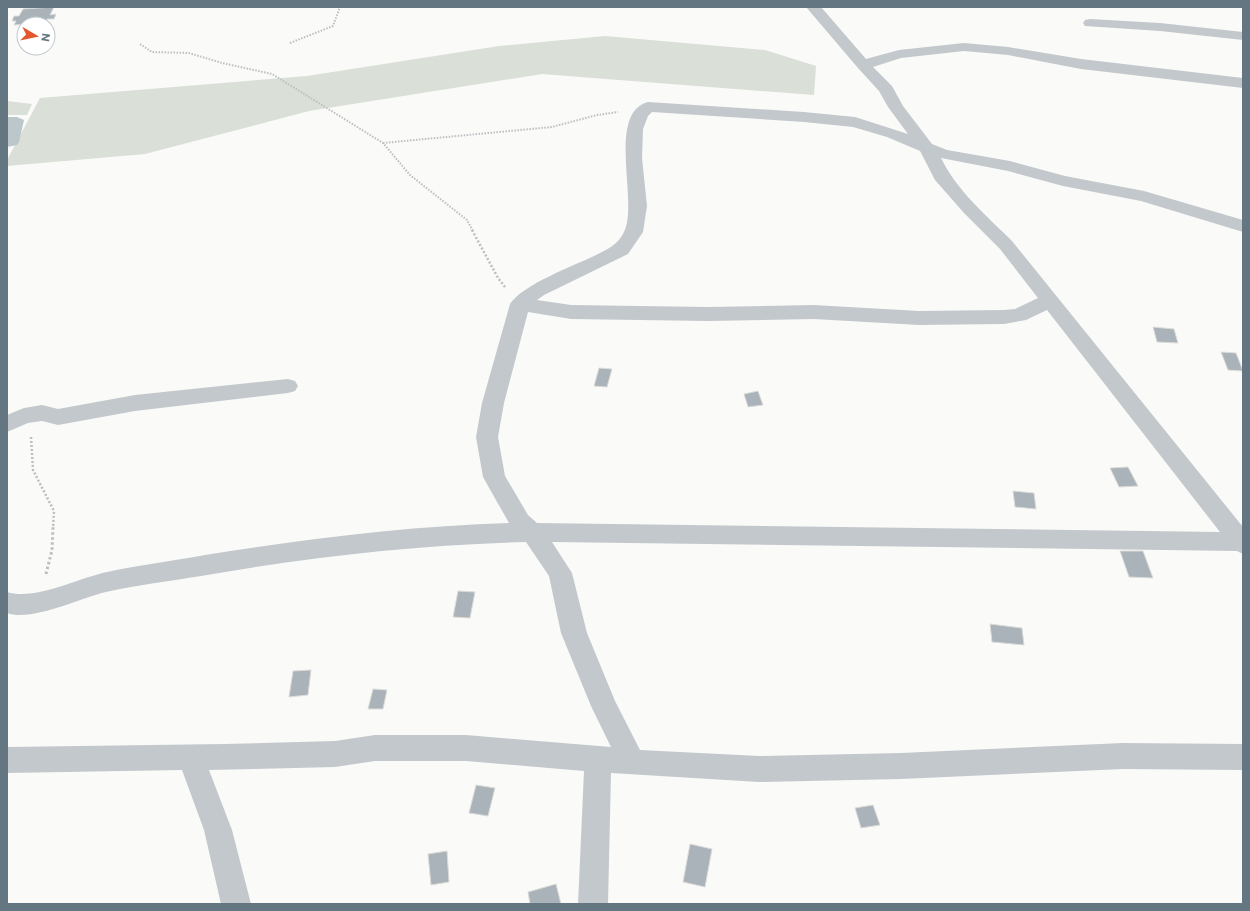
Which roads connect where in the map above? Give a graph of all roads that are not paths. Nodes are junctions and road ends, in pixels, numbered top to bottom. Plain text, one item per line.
1 (813, 7) edge
2 (1090, 23) dead end
3 (1243, 36) edge
4 (862, 65) junction
5 (1243, 83) edge
6 (927, 148) junction
7 (1243, 226) edge
8 (1049, 301) junction
9 (520, 304) junction
10 (288, 386) dead end
11 (16, 420) edge
12 (532, 532) junction
13 (1242, 543) edge
14 (7, 602) edge
15 (1243, 757) edge
16 (192, 758) junction
17 (598, 759) junction
18 (7, 760) edge
19 (632, 762) junction
20 (236, 904) edge
21 (593, 904) edge

1 - 4 street
2 - 3 street
4 - 5 street
4 - 6 street
6 - 7 street
6 - 8 street
6 - 9 street
8 - 9 street
8 - 13 street
9 - 12 street
10 - 11 street
12 - 13 street
12 - 14 street
12 - 19 street
15 - 19 street
16 - 17 street
16 - 18 street
16 - 20 street
17 - 19 street
17 - 21 street

